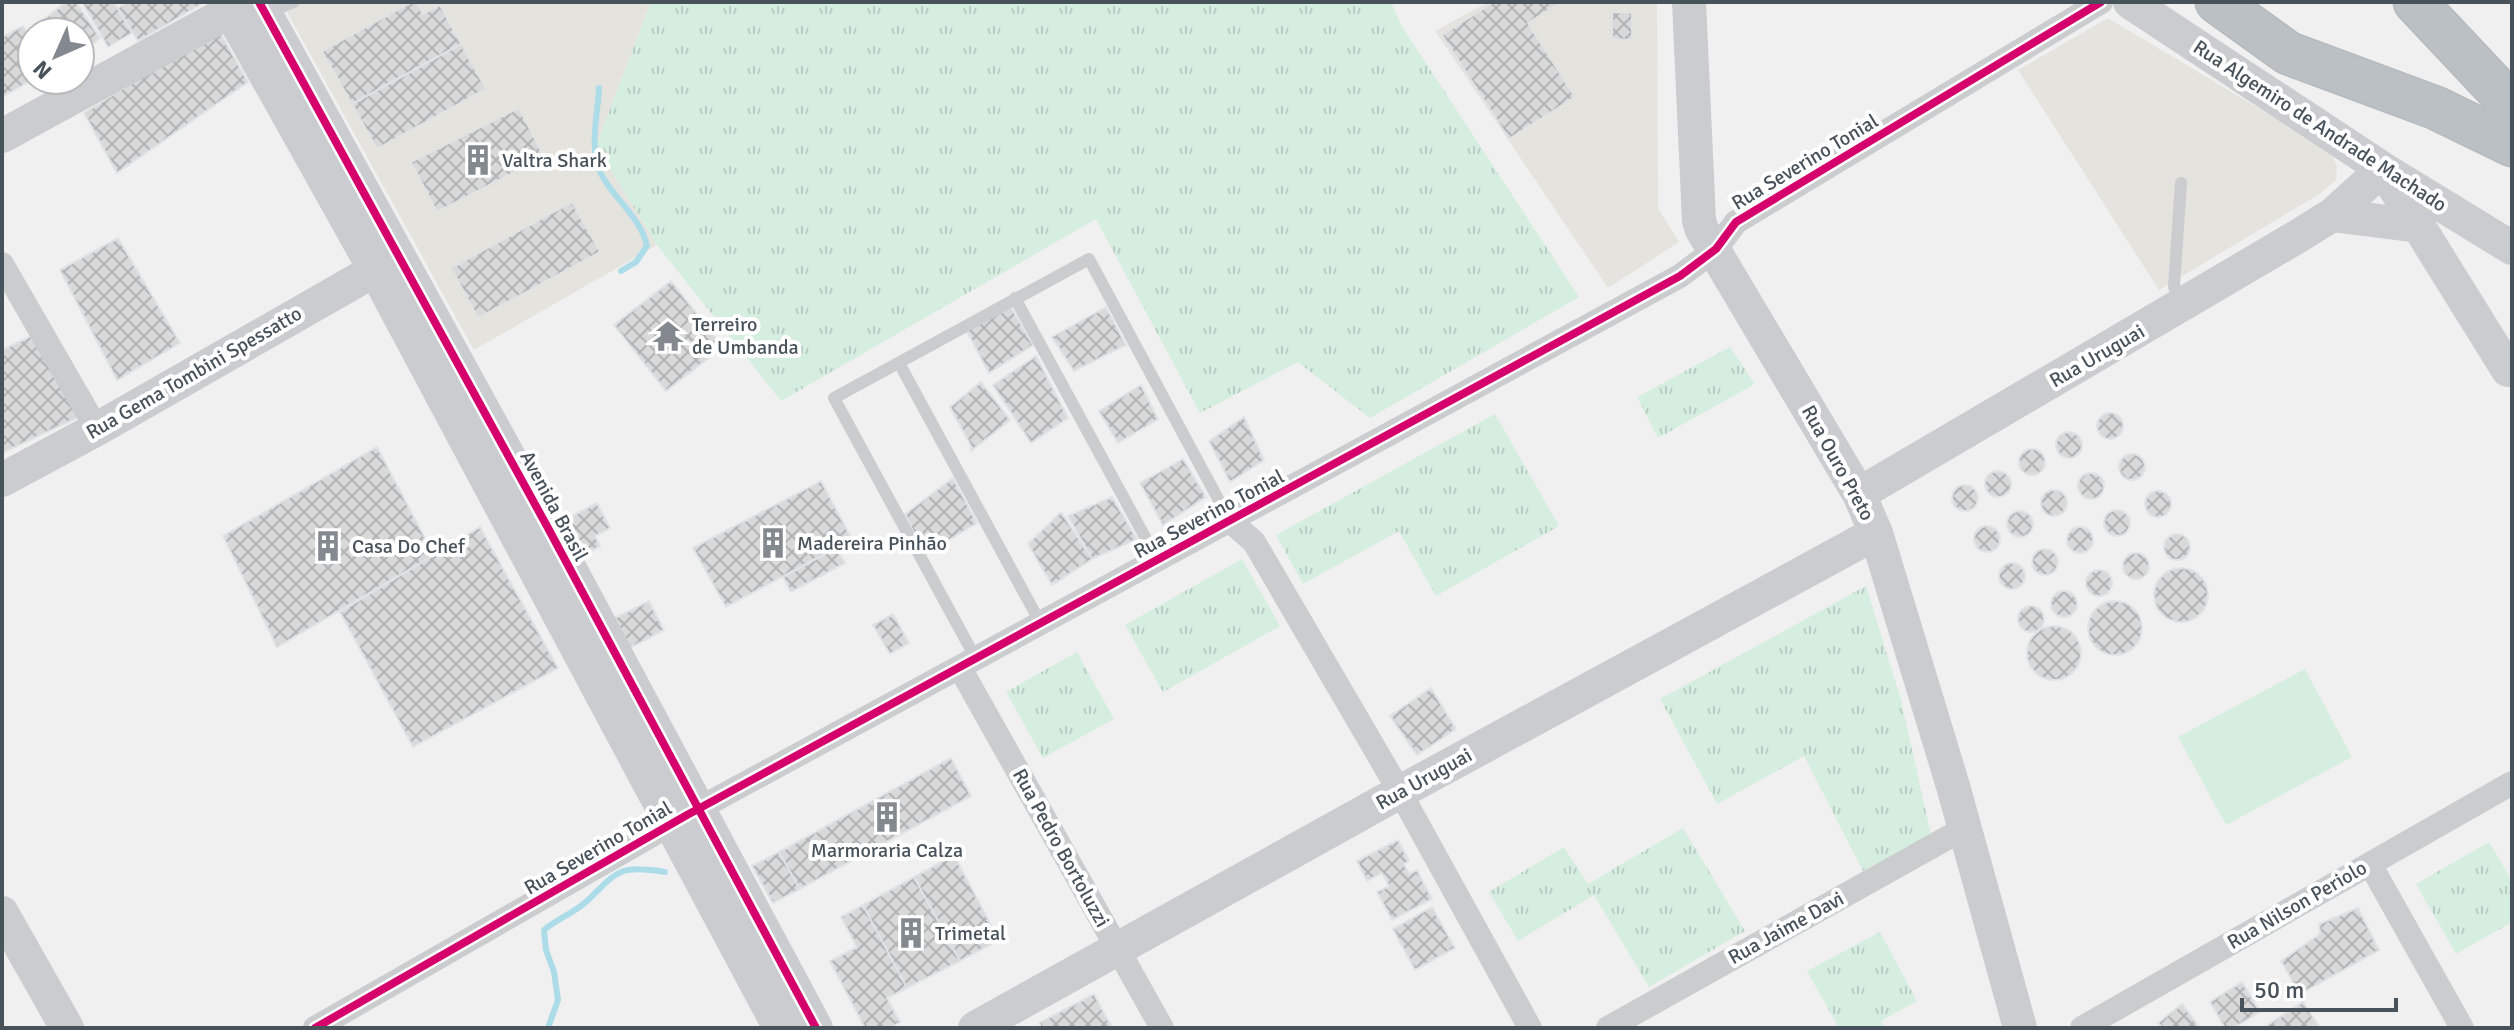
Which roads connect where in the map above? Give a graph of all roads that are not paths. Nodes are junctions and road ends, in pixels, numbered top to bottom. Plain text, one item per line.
1 (269, 2) edge
2 (294, 2) edge
3 (1689, 2) edge
4 (2101, 2) edge
5 (2130, 2) edge
6 (2415, 2) edge
7 (240, 4) edge
8 (2231, 8) edge
9 (2512, 105) edge
10 (2, 136) edge
11 (2512, 145) edge
12 (2383, 169) junction
13 (2181, 183) dead end
14 (2332, 215) junction
15 (2419, 226) junction
16 (2512, 248) edge
17 (1716, 249) junction
18 (387, 263) junction
19 (2, 264) edge
20 (1015, 298) junction
21 (2184, 306) junction
22 (899, 363) junction
23 (2511, 367) edge
24 (97, 429) junction
25 (2, 480) edge
26 (1859, 494) junction
27 (1230, 521) junction
28 (1876, 533) junction
29 (1157, 559) junction
30 (1041, 624) junction
31 (968, 664) junction
32 (2512, 783) edge
33 (1400, 792) junction
34 (685, 817) junction
35 (1965, 828) junction
36 (2370, 864) junction
37 (2, 913) edge
38 (1118, 949) junction
39 (67, 1028) edge
40 (315, 1028) edge
41 (780, 1028) edge
42 (816, 1028) edge
43 (975, 1028) edge
44 (1162, 1028) edge
45 (1530, 1028) edge
46 (1608, 1028) edge
47 (2020, 1028) edge
48 (2082, 1028) edge
49 (2462, 1028) edge

1 - 2 lane
3 - 17 street, Rua Ouro Preto
4 - 17 street, Rua Severino Tonial
5 - 12 street, Rua Algemiro de Andrade Machado
6 - 9 highway
7 - 10 street
7 - 18 street
8 - 11 highway
12 - 14 street, Rua Uruguai
12 - 15 street
12 - 16 street, Rua Algemiro de Andrade Machado
13 - 21 lane
14 - 15 street
14 - 21 street, Rua Uruguai
15 - 23 street
17 - 26 street, Rua Ouro Preto
17 - 27 street, Rua Severino Tonial
18 - 24 street, Rua Gema Tombini Spessatto
18 - 34 street
19 - 24 street
20 - 22 lane
20 - 27 lane
20 - 29 lane
21 - 26 street, Rua Uruguai
22 - 30 lane
22 - 31 lane
24 - 25 street, Rua Gema Tombini Spessatto
26 - 28 street, Rua Ouro Preto
27 - 29 street, Rua Severino Tonial
27 - 33 street
28 - 33 street, Rua Uruguai
28 - 35 street, Rua Ouro Preto
29 - 30 street, Rua Severino Tonial
30 - 31 street, Rua Severino Tonial
31 - 34 street, Rua Severino Tonial
31 - 38 street, Rua Pedro Bortoluzzi
32 - 36 street, Rua Nilson Periolo
33 - 38 street, Rua Uruguai
33 - 45 street
34 - 40 street, Rua Severino Tonial
34 - 41 street
34 - 42 street
35 - 46 street, Rua Jaime Davi
35 - 47 street, Rua Ouro Preto
36 - 48 street, Rua Nilson Periolo
36 - 49 street
37 - 39 street
38 - 43 street, Rua Uruguai
38 - 44 street, Rua Pedro Bortoluzzi

